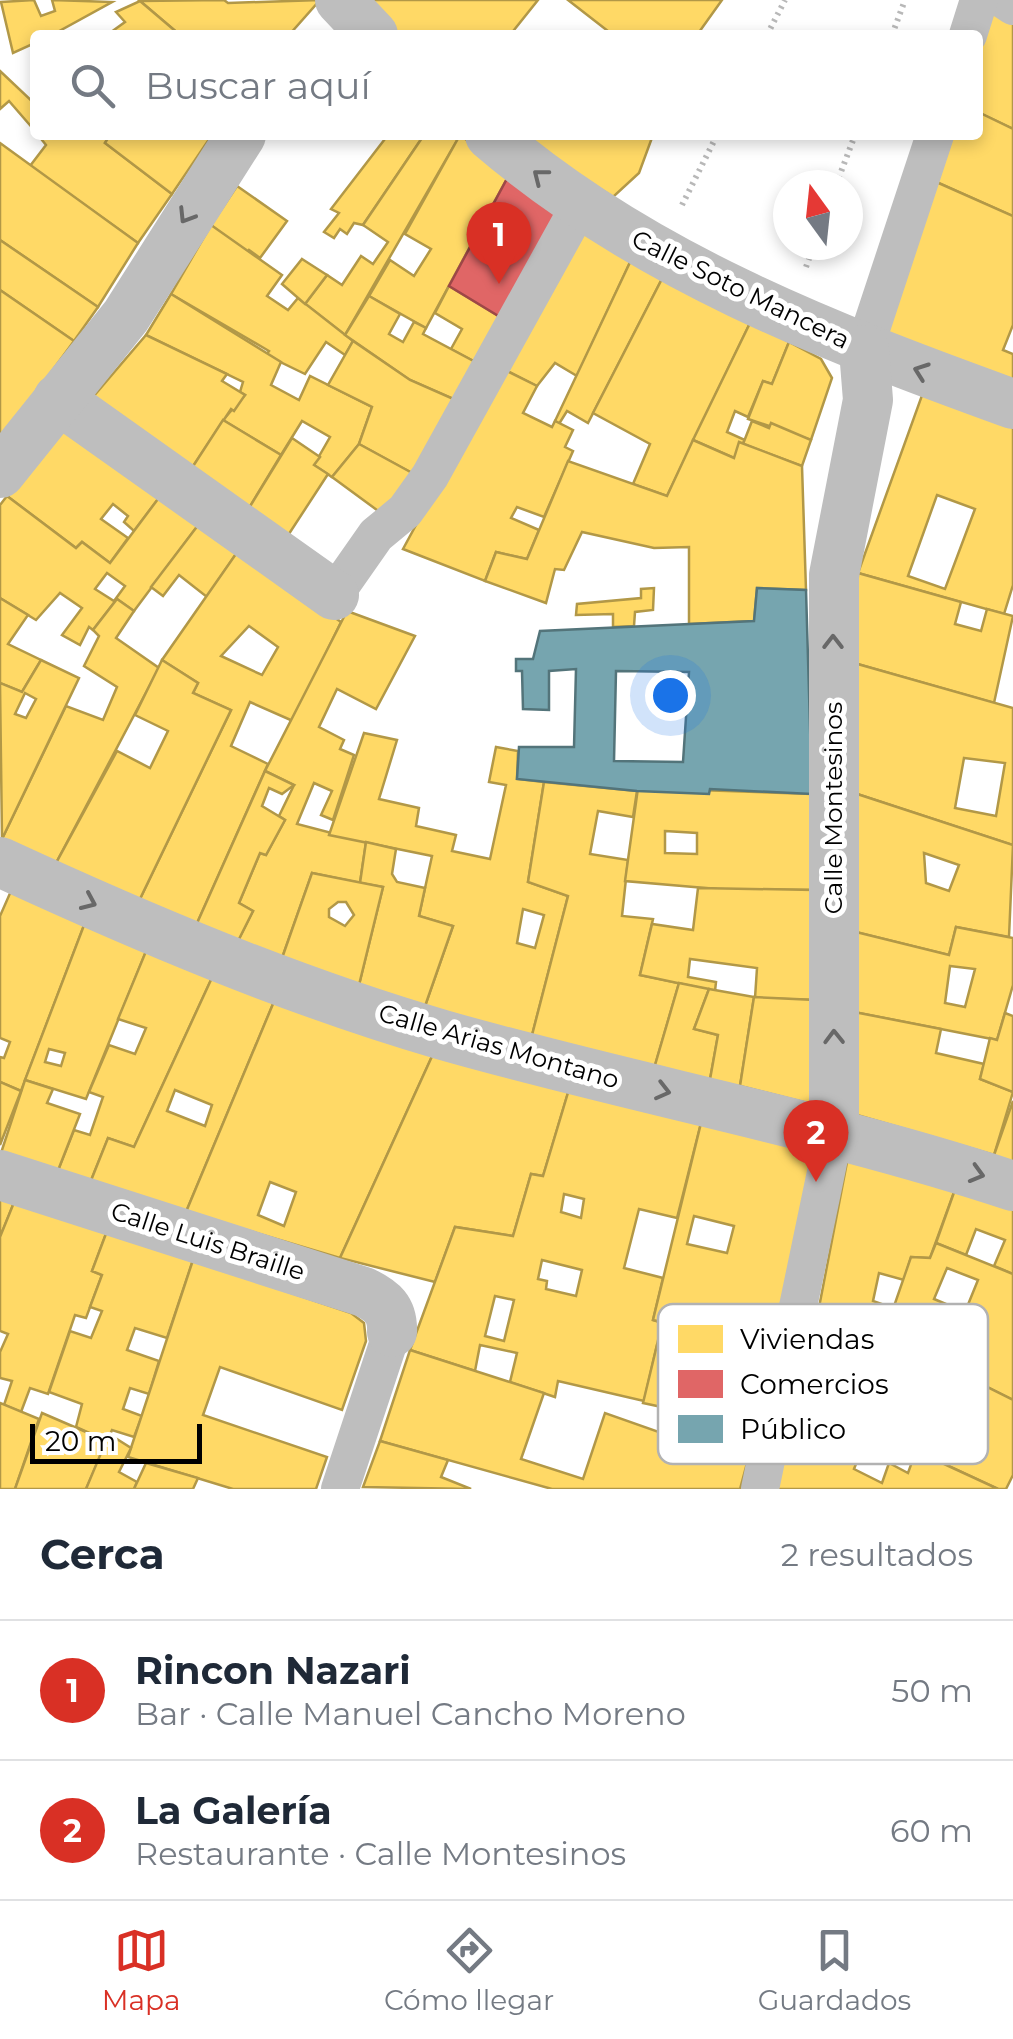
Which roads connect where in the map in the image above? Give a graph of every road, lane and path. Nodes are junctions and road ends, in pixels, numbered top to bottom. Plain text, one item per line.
1 (785, 0) edge
2 (905, 0) edge
3 (979, 0) edge
4 (1004, 0) edge
5 (1013, 6) edge
6 (770, 30) edge
7 (894, 30) edge
8 (970, 30) edge
9 (238, 140) edge
10 (496, 140) edge
11 (714, 140) edge
12 (853, 140) edge
13 (933, 140) edge
14 (842, 170) edge
15 (579, 207) junction
16 (678, 212) dead end
17 (864, 350) junction
18 (58, 399) junction
19 (1013, 404) edge
20 (0, 473) edge
21 (334, 594) joint
22 (0, 862) edge
23 (834, 1134) junction
24 (0, 1174) edge
25 (1013, 1186) edge
26 (799, 1304) edge
27 (392, 1332) joint
28 (765, 1464) edge
29 (340, 1489) edge
30 (760, 1489) edge

1 - 6 path
2 - 7 path
3 - 8 street
4 - 5 street
9 -> 18 street
15 -> 10 street, Calle Soto Mancera
11 - 16 path
12 - 14 path
13 - 17 street, Calle Montesinos
15 - 17 street, Calle Soto Mancera
15 - 21 street
19 -> 17 street, Calle Soto Mancera
23 -> 17 street, Calle Montesinos
18 - 20 street
18 - 21 street
22 -> 23 street, Calle Arias Montano
23 -> 25 street, Calle Arias Montano
23 - 26 street, Calle Montesinos
24 - 27 street, Calle Luis Braille
27 - 29 street
28 - 30 street, Calle Montesinos

